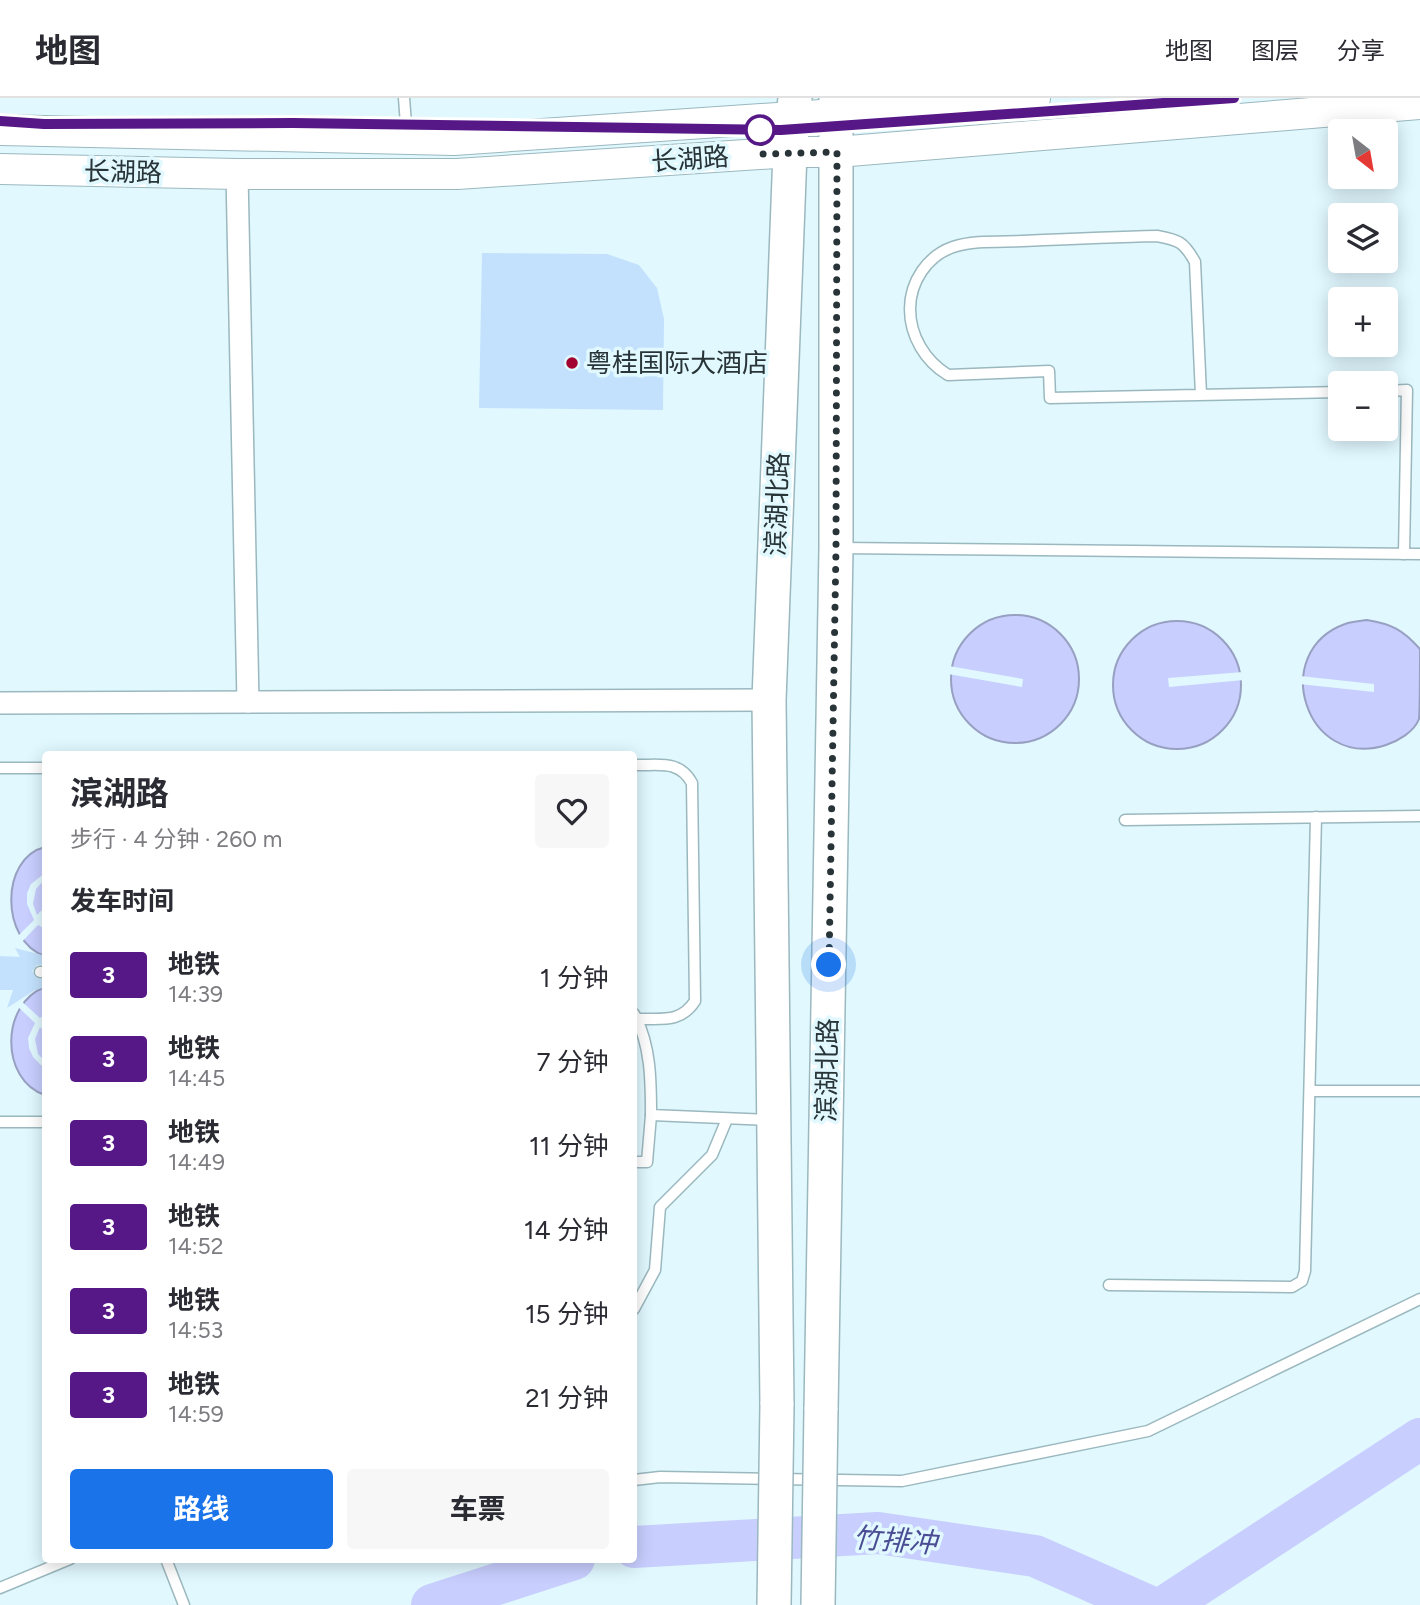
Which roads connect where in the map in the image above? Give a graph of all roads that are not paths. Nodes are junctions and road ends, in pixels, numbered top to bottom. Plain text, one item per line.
1 (404, 98) edge
2 (1035, 98) edge
3 (1420, 104) edge
4 (836, 106) edge
5 (795, 108) edge
6 (0, 130) edge
7 (407, 139) junction
8 (790, 152) junction
9 (837, 152) junction
10 (0, 169) edge
11 (237, 174) junction
12 (1398, 390) edge
13 (1328, 392) edge
14 (1200, 395) junction
15 (836, 548) junction
16 (1404, 554) junction
17 (1420, 554) edge
18 (769, 700) junction
19 (0, 702) edge
20 (248, 702) junction
21 (637, 765) edge
22 (0, 768) edge
23 (42, 768) edge
24 (1420, 816) edge
25 (1315, 817) junction
26 (1125, 820) dead end
27 (637, 1016) edge
28 (637, 1024) edge
29 (1310, 1091) junction
30 (1420, 1091) edge
31 (651, 1115) junction
32 (727, 1119) junction
33 (774, 1121) junction
34 (0, 1122) edge
35 (42, 1122) edge
36 (637, 1161) edge
37 (1109, 1285) dead end
38 (1420, 1299) edge
39 (637, 1303) edge
40 (637, 1480) edge
41 (60, 1563) edge
42 (168, 1563) edge
43 (0, 1588) edge
44 (184, 1605) edge
45 (774, 1605) edge
46 (818, 1605) edge

1 - 7 lane
2 - 4 main road, 长湖路
3 - 9 main road, 长湖路
4 - 5 main road, 长湖路
4 - 9 main road, 滨湖北路
5 - 7 main road, 长湖路
5 - 8 main road, 滨湖北路
6 - 7 main road, 长湖路
8 - 9 main road, 长湖路
8 - 11 main road, 长湖路
8 - 18 main road, 滨湖北路
9 - 15 main road, 滨湖北路
10 - 11 main road, 长湖路
11 - 20 street
12 - 16 lane
13 - 14 lane
14 - 14 lane
15 - 16 lane
15 - 46 main road, 滨湖北路, bridge
16 - 17 lane
18 - 20 street
18 - 33 main road, 滨湖北路
19 - 20 street
21 - 27 lane
22 - 23 lane
24 - 25 lane
25 - 26 lane
25 - 29 lane
28 - 31 lane
29 - 30 lane
29 - 37 lane
31 - 32 lane
31 - 36 lane
32 - 33 lane
32 - 39 lane
33 - 45 main road, 滨湖北路, bridge
34 - 35 lane
38 - 40 lane
41 - 43 lane
42 - 44 lane

